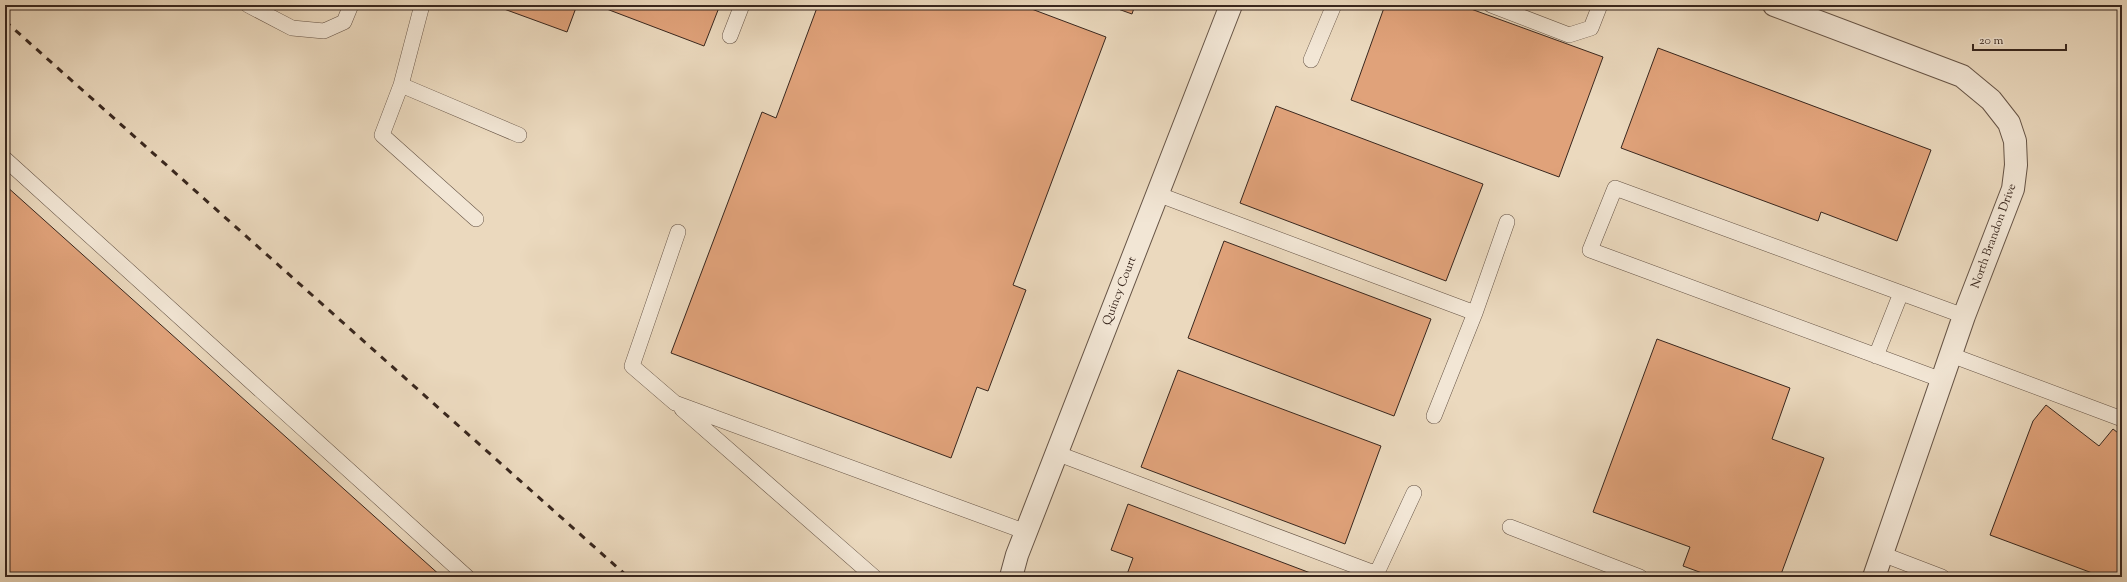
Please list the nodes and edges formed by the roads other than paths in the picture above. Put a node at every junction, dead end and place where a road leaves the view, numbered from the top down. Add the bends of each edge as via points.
1 (248, 5) edge
2 (351, 5) edge
3 (422, 5) edge
4 (742, 5) edge
5 (1231, 5) edge
6 (1334, 5) edge
7 (1491, 5) edge
8 (1600, 5) edge
9 (1774, 5) edge
10 (730, 36) dead end
11 (1311, 60) dead end
12 (401, 85) junction
13 (519, 135) dead end
14 (5, 159) edge
15 (1157, 194) junction
16 (476, 219) dead end
17 (1506, 222) dead end
18 (678, 232) dead end
19 (1901, 293) junction
20 (1475, 313) junction
21 (1964, 316) junction
22 (1951, 355) junction
23 (1876, 356) junction
24 (1942, 380) junction
25 (675, 403) junction
26 (1434, 416) dead end
27 (2122, 418) edge
28 (1056, 453) junction
29 (1414, 493) dead end
30 (1510, 526) dead end
31 (1026, 532) junction
32 (1882, 554) junction
33 (1376, 576) edge
34 (467, 577) edge
35 (874, 577) edge
36 (1011, 577) edge
37 (1640, 577) edge
38 (1874, 577) edge
39 (1942, 577) edge

1 - 2 lane via 292,28 324,31 344,22
3 - 12 lane
4 - 10 lane
5 - 15 street, Quincy Court
6 - 11 lane
7 - 8 lane via 1569,35 1591,28
9 - 21 street, North Brandon Drive via 1962,76 1991,100 2009,123 2015,141 2014,189
12 - 13 lane
12 - 16 lane via 382,135
14 - 34 lane
15 - 20 lane
15 - 28 street, Quincy Court
17 - 20 lane
18 - 25 lane via 632,366
19 - 21 lane
19 - 23 lane
19 - 23 lane via 1615,188 1590,250
20 - 26 lane
21 - 22 street, North Brandon Drive
22 - 24 street, North Brandon Drive
22 - 27 lane
23 - 24 lane
24 - 32 street, North Brandon Drive
25 - 31 lane
25 - 35 lane
28 - 31 street, Quincy Court
28 - 33 lane
29 - 33 lane
30 - 37 lane
31 - 36 street, Quincy Court
32 - 38 street, North Brandon Drive
32 - 39 lane

